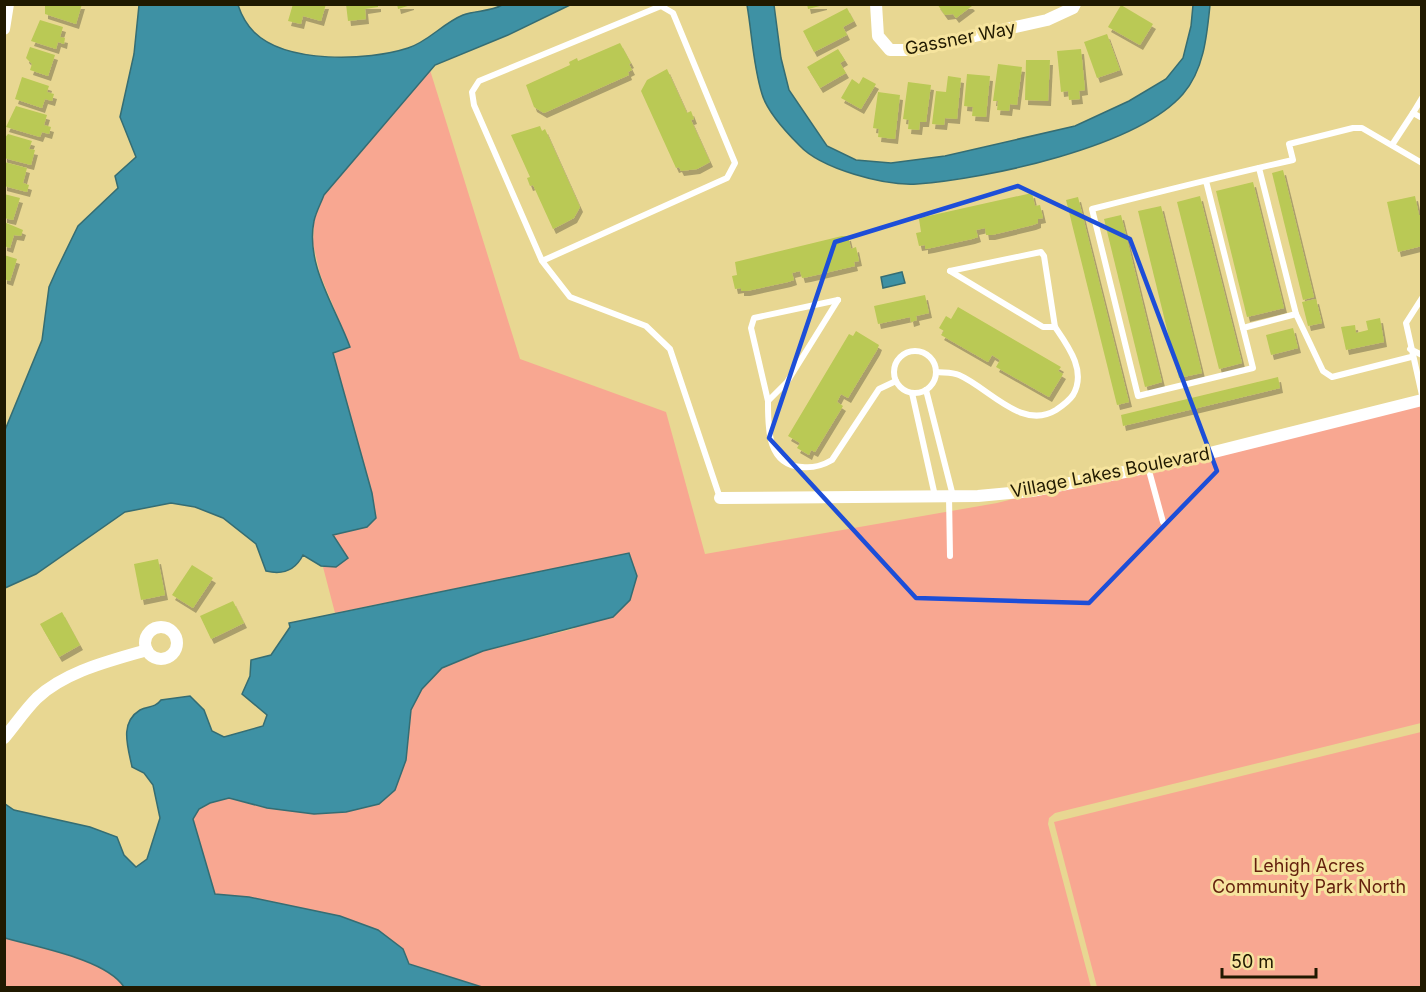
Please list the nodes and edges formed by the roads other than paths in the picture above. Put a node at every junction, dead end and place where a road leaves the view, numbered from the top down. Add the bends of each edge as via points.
1 (8, 4) edge
2 (876, 4) edge
3 (1075, 4) edge
4 (4, 28) edge
5 (1422, 98) edge
6 (1413, 113) junction
7 (1422, 118) edge
8 (1392, 146) junction
9 (1422, 163) edge
10 (1259, 168) junction
11 (1206, 181) junction
12 (542, 261) junction
13 (1422, 298) edge
14 (1296, 314) junction
15 (1055, 327) junction
16 (1243, 328) junction
17 (1411, 353) junction
18 (1422, 355) edge
19 (936, 372) junction
20 (896, 381) junction
21 (926, 390) junction
22 (912, 393) junction
23 (1422, 395) edge
24 (1422, 400) edge
25 (768, 401) junction
26 (1148, 467) junction
27 (935, 496) junction
28 (951, 496) junction
29 (720, 498) joint
30 (1163, 522) dead end
31 (950, 556) dead end
32 (147, 650) dead end
33 (4, 738) edge

1 - 4 street
2 - 3 street, Gassner Way via 878,36 890,50 912,50 1047,20
5 - 6 lane
6 - 7 lane
6 - 8 lane
8 - 9 lane
8 - 10 lane via 1362,128 1353,128 1289,144 1293,160
10 - 11 lane
10 - 14 lane
11 - 16 lane
11 - 16 lane via 1092,209 1138,396 1253,368
12 - 12 lane via 474,105 472,92 479,81 661,6 673,13 735,163 727,178
12 - 29 lane via 570,297 646,326 670,349
13 - 17 lane via 1406,323
14 - 16 lane
14 - 17 lane via 1328,376
15 - 15 lane via 1043,327 950,271 1041,252
15 - 19 lane via 1071,352 1078,381 1065,404 1047,415 1024,415 961,376
17 - 18 lane
17 - 23 lane
19 - 20 lane via 927,355 907,352 894,368
19 - 21 lane
20 - 22 lane
20 - 25 lane via 879,389 832,460 817,467 792,467 778,457 768,430
21 - 22 lane
21 - 28 lane
22 - 27 lane
24 - 26 street, Village Lakes Boulevard
25 - 25 lane via 787,382 838,300 754,318 751,328
26 - 28 street, Village Lakes Boulevard via 1032,490
26 - 30 lane
27 - 28 street, Village Lakes Boulevard
27 - 29 street, Village Lakes Boulevard
28 - 31 lane
32 - 33 street via 92,667 54,685 36,699

